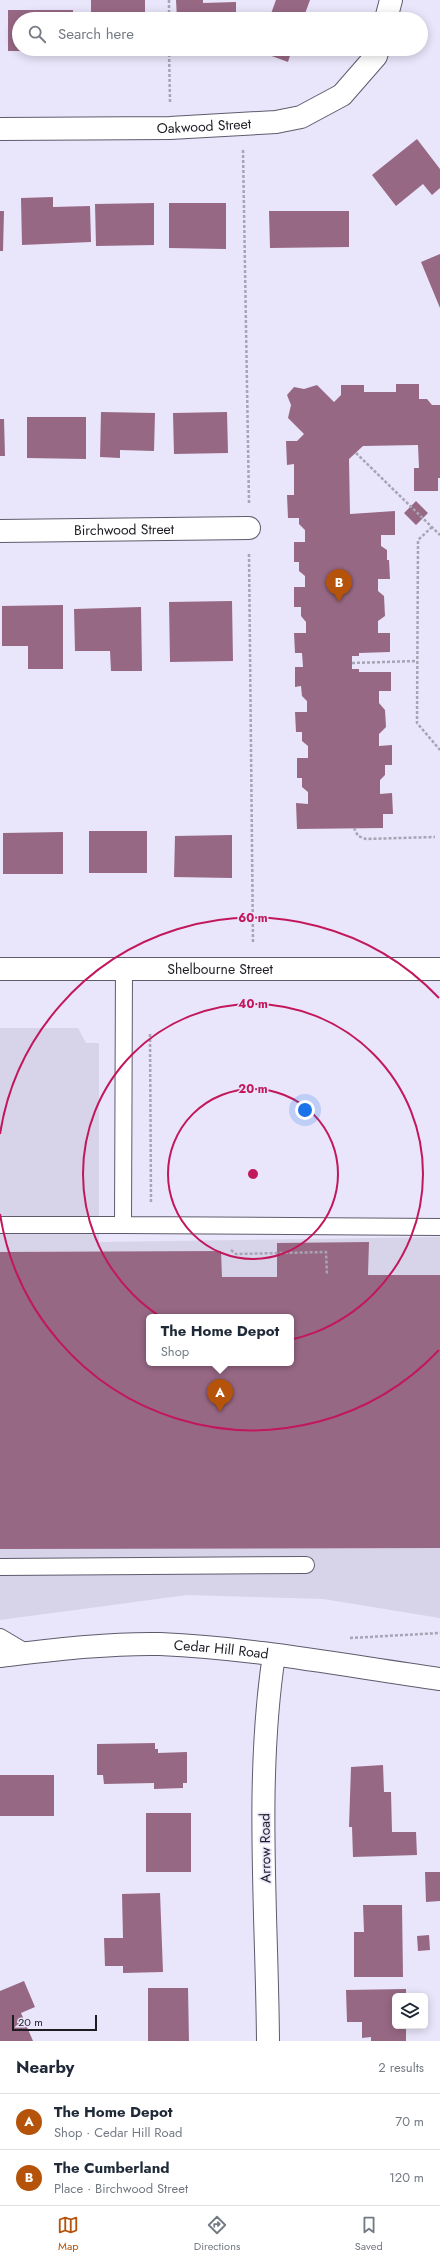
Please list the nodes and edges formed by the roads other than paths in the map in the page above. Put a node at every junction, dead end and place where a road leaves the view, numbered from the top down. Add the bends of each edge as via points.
1 (391, 0) edge
2 (388, 12) edge
3 (376, 56) edge
4 (0, 129) edge
5 (249, 528) dead end
6 (0, 531) edge
7 (124, 968) junction
8 (0, 969) edge
9 (440, 969) edge
10 (0, 1225) edge
11 (123, 1225) junction
12 (440, 1227) edge
13 (306, 1565) dead end
14 (0, 1567) edge
15 (0, 1637) edge
16 (27, 1653) junction
17 (274, 1655) junction
18 (0, 1656) edge
19 (440, 1680) edge
20 (268, 2041) edge

1 - 2 street
3 - 4 street, Oakwood Street via 342,95 301,117 276,122 242,126 170,128
5 - 6 street, Birchwood Street
7 - 8 street, Shelbourne Street
7 - 9 street, Shelbourne Street
7 - 11 lane
10 - 11 lane
11 - 12 lane
13 - 14 lane
15 - 16 lane
16 - 17 street, Cedar Hill Road via 159,1644
16 - 18 street, Cedar Hill Road
17 - 19 street, Cedar Hill Road
17 - 20 street, Arrow Road via 267,1702 265,1817

